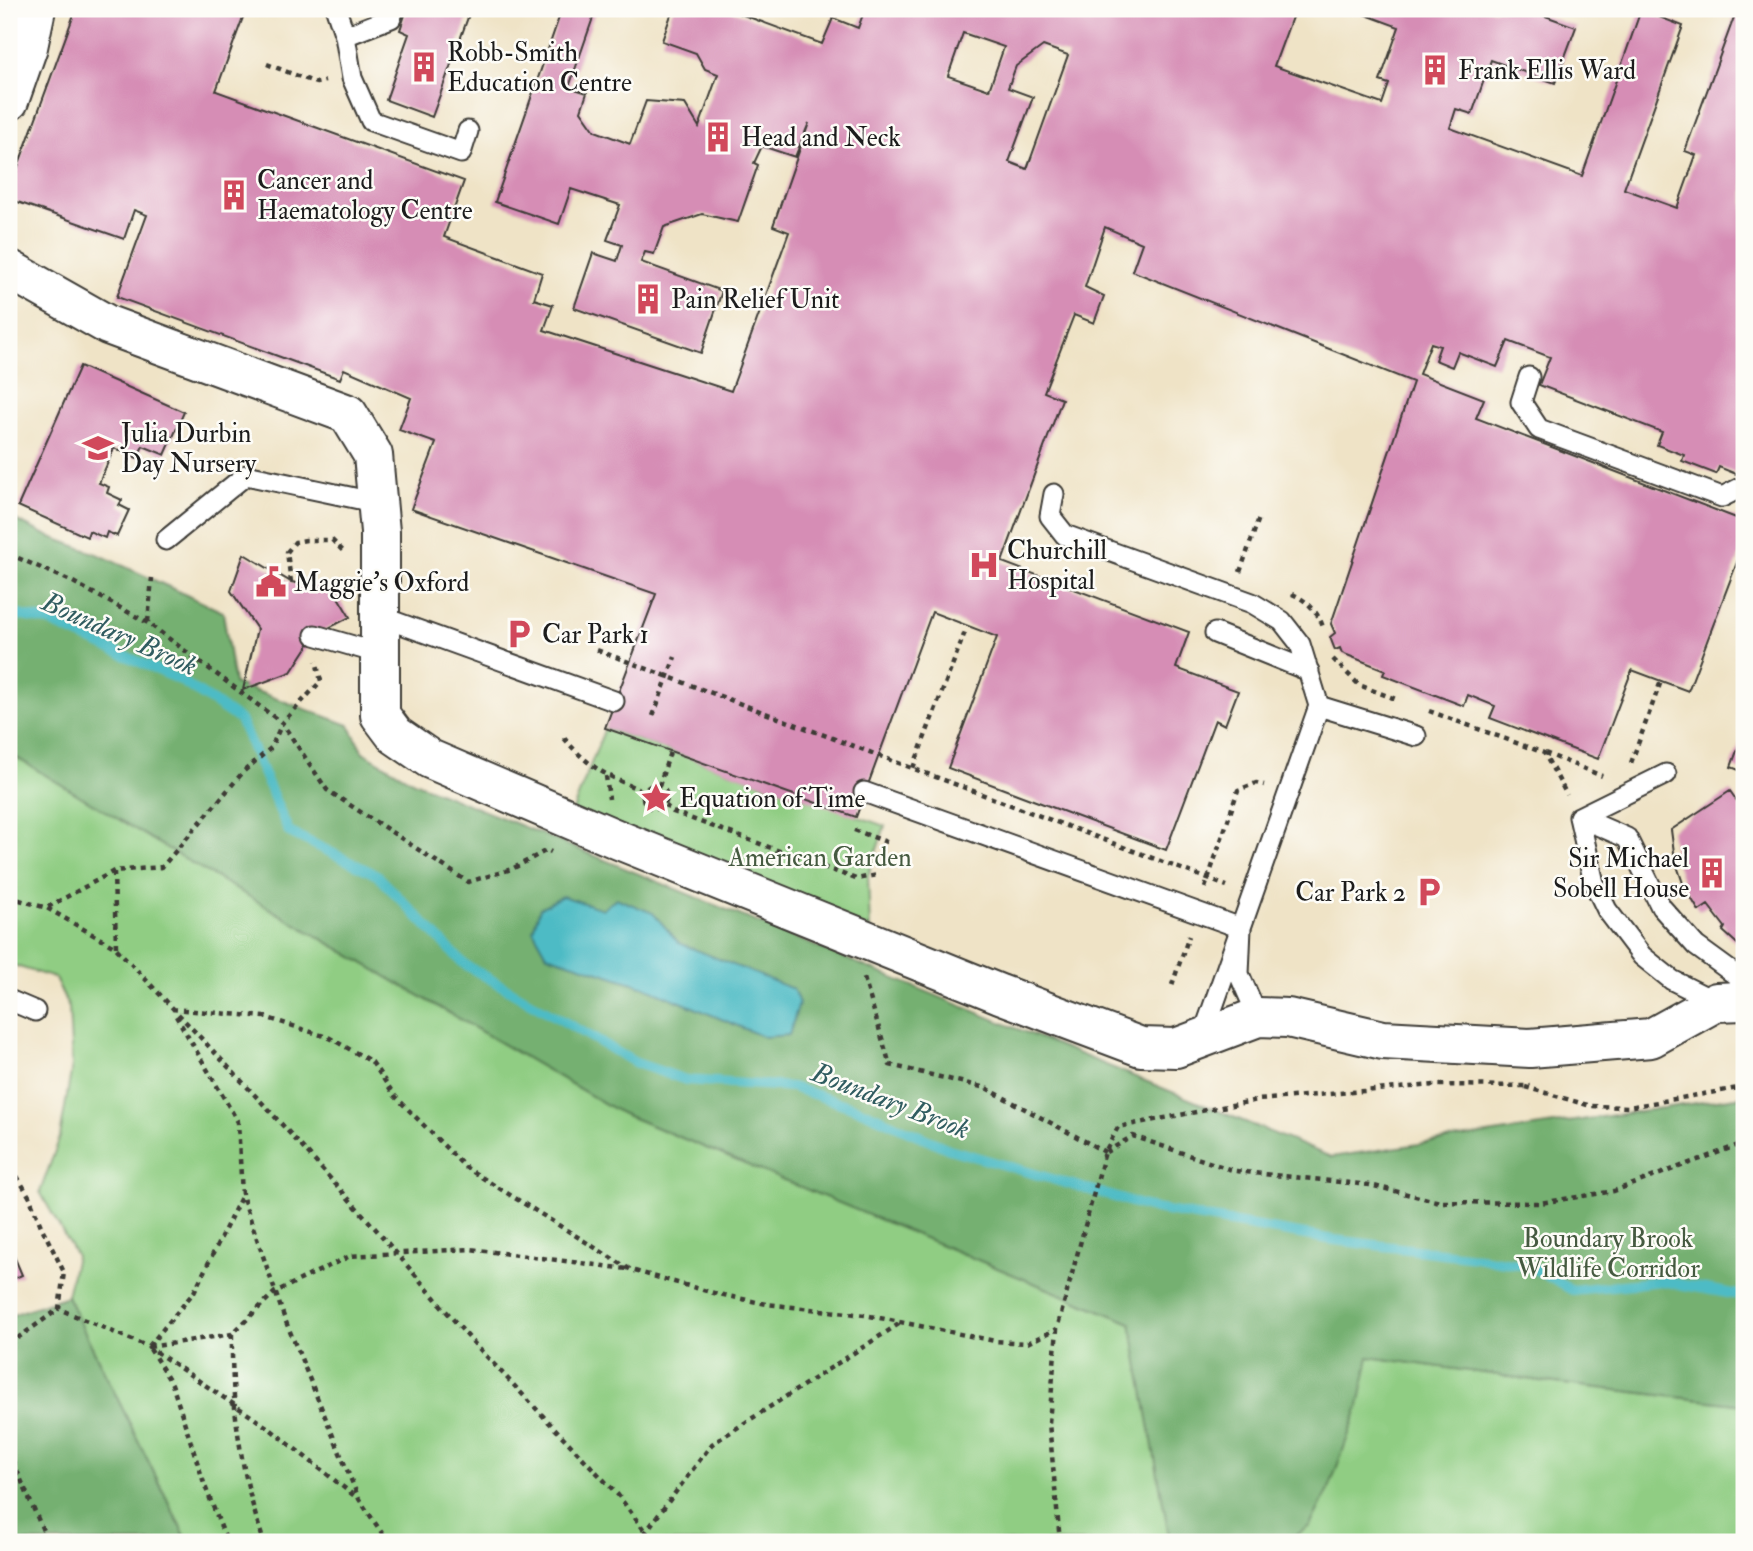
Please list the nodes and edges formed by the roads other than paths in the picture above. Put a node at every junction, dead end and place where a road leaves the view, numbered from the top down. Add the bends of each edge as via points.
1 (36, 9) edge
2 (336, 9) edge
3 (394, 9) edge
4 (345, 36) junction
5 (9, 101) edge
6 (468, 131) dead end
7 (9, 269) edge
8 (1529, 377) dead end
9 (1744, 486) edge
10 (1054, 494) dead end
11 (378, 503) junction
12 (166, 540) dead end
13 (379, 600) junction
14 (1215, 633) dead end
15 (315, 635) dead end
16 (367, 650) junction
17 (1309, 671) junction
18 (614, 701) dead end
19 (1319, 706) junction
20 (1416, 736) dead end
21 (1666, 774) dead end
22 (864, 792) dead end
23 (1579, 817) junction
24 (1241, 928) junction
25 (1735, 994) edge
26 (9, 1000) edge
27 (35, 1011) dead end
28 (1258, 1017) junction
29 (1202, 1039) junction

1 - 5 street
2 - 4 lane
3 - 4 lane via 391,18
4 - 6 lane via 352,78 371,121 461,153
7 - 11 street via 108,324 348,414 373,455
8 - 9 lane via 1521,402 1539,429 1722,497
10 - 17 lane via 1050,516 1065,536 1252,603 1282,621 1300,645
11 - 12 lane via 246,475
11 - 13 street
13 - 16 street
13 - 18 lane
14 - 17 lane
15 - 16 lane
16 - 29 street via 380,715 395,735 430,759 626,844 1141,1047 1176,1048
17 - 19 lane
19 - 20 lane
19 - 24 lane
21 - 23 lane
22 - 24 lane
23 - 25 lane via 1627,838 1661,907
23 - 25 lane via 1594,883 1607,910 1642,956 1672,980
24 - 28 lane via 1239,974
24 - 29 lane
25 - 28 street via 1651,1038 1530,1048 1383,1040 1288,1018
26 - 27 lane
28 - 29 street

